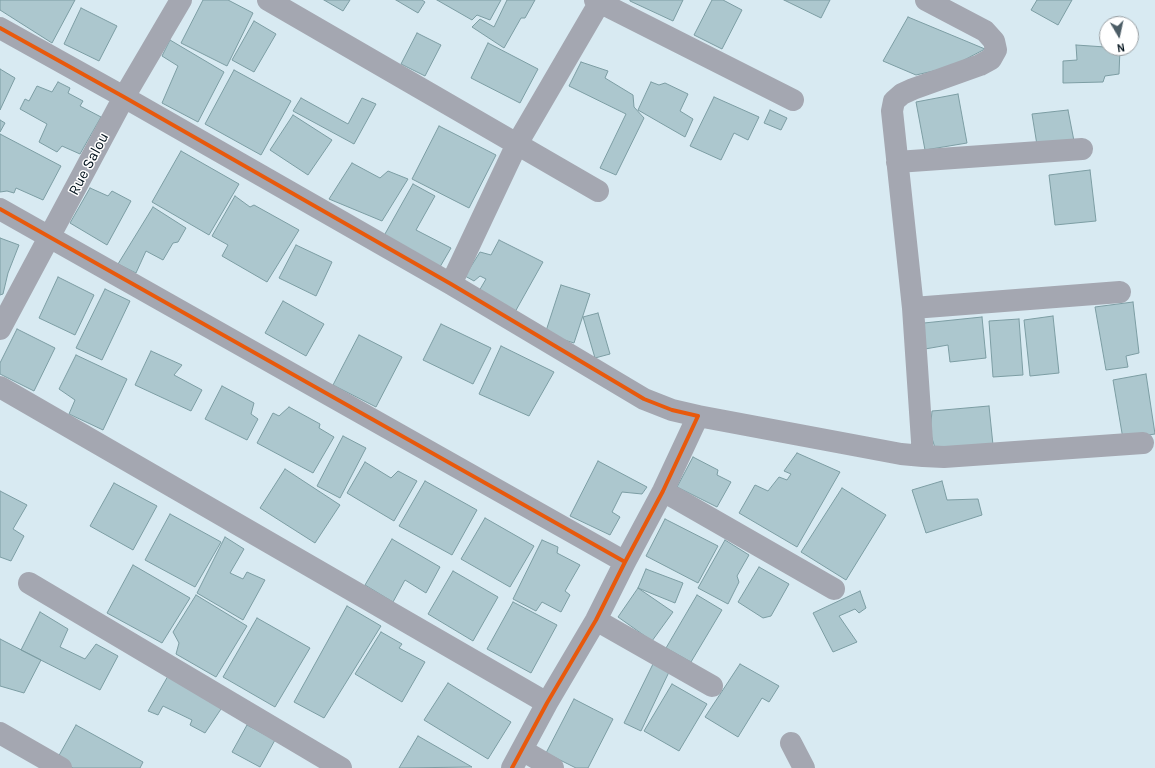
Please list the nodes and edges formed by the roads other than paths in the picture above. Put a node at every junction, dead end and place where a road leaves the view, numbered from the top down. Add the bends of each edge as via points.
1 (181, 0) edge
2 (268, 0) edge
3 (926, 0) edge
4 (599, 1) edge
5 (0, 28) edge
6 (124, 97) junction
7 (793, 100) dead end
8 (517, 144) junction
9 (1082, 149) dead end
10 (897, 162) junction
11 (598, 191) dead end
12 (0, 209) edge
13 (50, 236) junction
14 (451, 284) junction
15 (1120, 292) dead end
16 (913, 308) junction
17 (0, 329) edge
18 (0, 387) edge
19 (698, 416) junction
20 (1143, 443) dead end
21 (923, 456) junction
22 (663, 491) junction
23 (625, 562) junction
24 (29, 583) dead end
25 (834, 588) dead end
26 (596, 620) junction
27 (712, 686) dead end
28 (547, 704) junction
29 (0, 733) edge
30 (791, 743) dead end
31 (517, 759) edge
32 (60, 768) edge
33 (341, 768) edge
34 (553, 768) edge
35 (804, 768) edge

1 - 6 street, Rue Salou
2 - 8 street
3 - 10 street via 985,31 994,41 996,50 991,59 980,65 912,89 894,101 892,111
4 - 7 street
4 - 8 street
5 - 6 street
6 - 13 street, Rue Salou
6 - 14 street
8 - 11 street
8 - 14 street
9 - 10 street
10 - 16 street
12 - 13 street
13 - 17 street, Rue Salou
13 - 23 street
14 - 19 street via 644,399 672,410
15 - 16 street
16 - 21 street
18 - 28 street
19 - 21 street
19 - 22 street
20 - 21 street via 944,457
22 - 23 street
22 - 25 street
23 - 26 street
24 - 33 street
26 - 27 street
26 - 28 street
28 - 31 street
29 - 32 street
30 - 35 street
31 - 34 street

